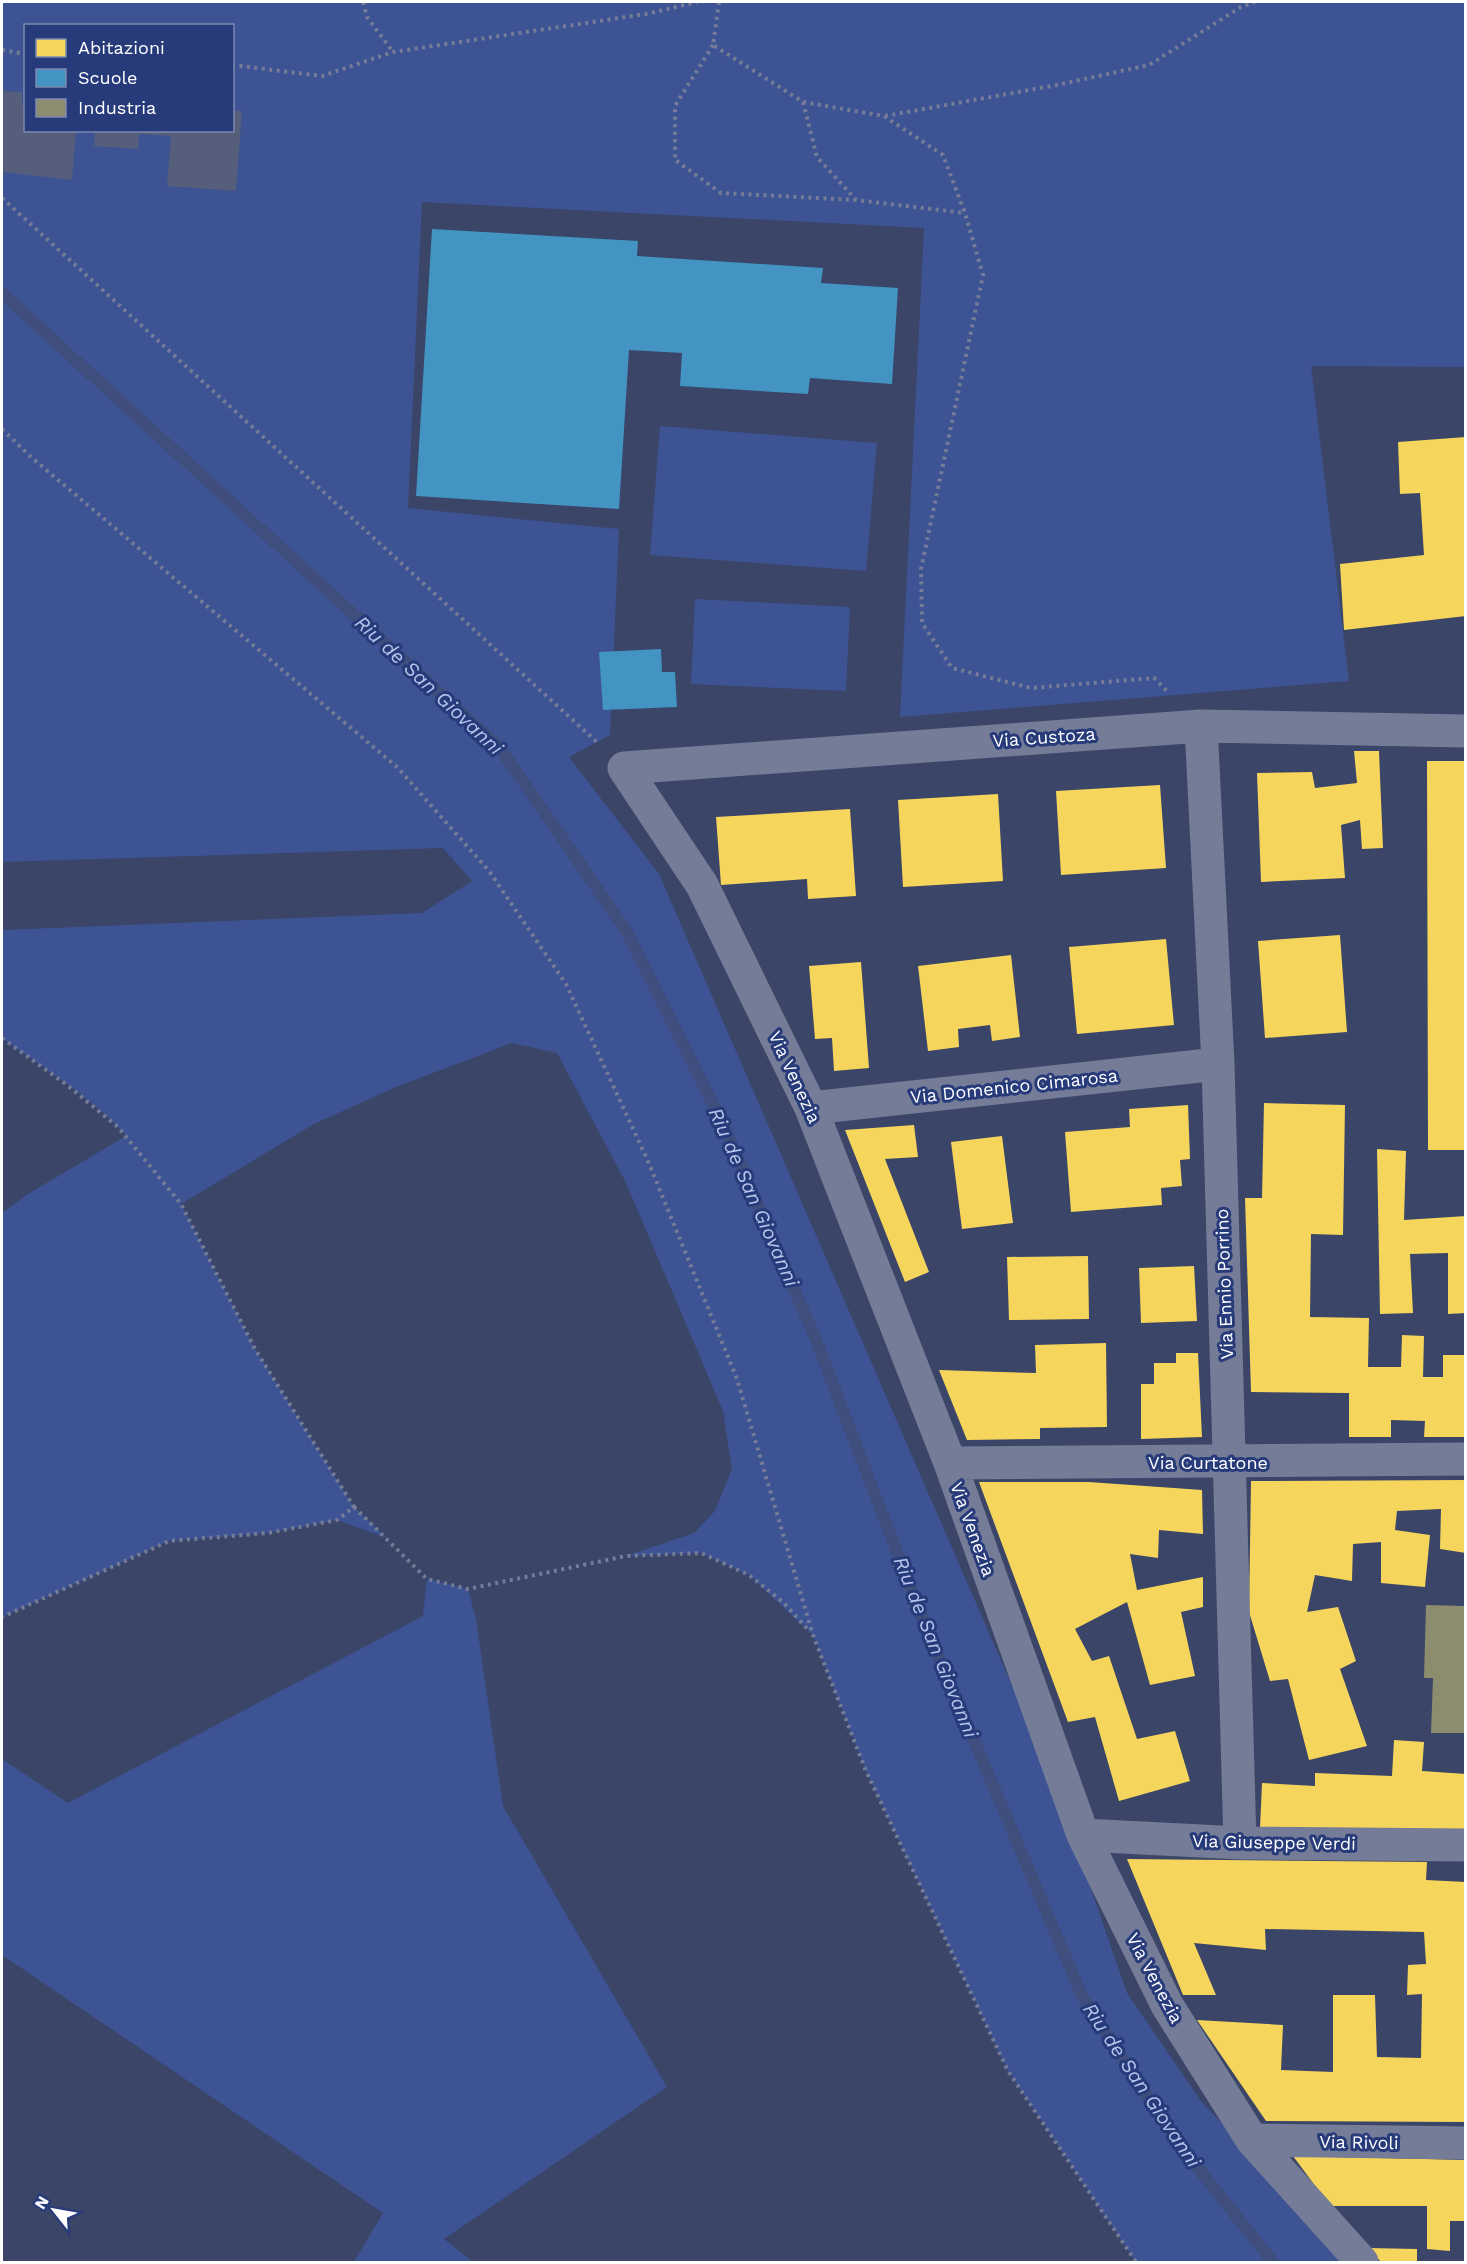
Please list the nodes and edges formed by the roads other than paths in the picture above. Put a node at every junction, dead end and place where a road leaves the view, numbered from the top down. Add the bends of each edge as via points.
1 (1201, 726) junction
2 (1466, 731) edge
3 (624, 768) joint
4 (1218, 1064) junction
5 (811, 1108) junction
6 (1466, 1460) edge
7 (1229, 1462) junction
8 (950, 1463) junction
9 (1083, 1835) junction
10 (1240, 1843) junction
11 (1466, 1845) edge
12 (1252, 2140) junction
13 (1466, 2143) edge
14 (1362, 2262) edge

1 - 2 street, Via Custoza
1 - 3 street, Via Custoza
1 - 4 street, Via Ennio Porrino
3 - 5 street, Via Venezia via 702,885
4 - 5 street, Via Domenico Cimarosa
4 - 7 street, Via Ennio Porrino
5 - 8 street, Via Venezia
6 - 7 street, Via Curtatone
7 - 8 street, Via Curtatone
7 - 10 street, Via Ennio Porrino
8 - 9 street, Via Venezia
9 - 10 street, Via Giuseppe Verdi
9 - 12 street, Via Venezia via 1167,2005
10 - 11 street, Via Giuseppe Verdi
12 - 13 street, Via Rivoli
12 - 14 street, Via Venezia

